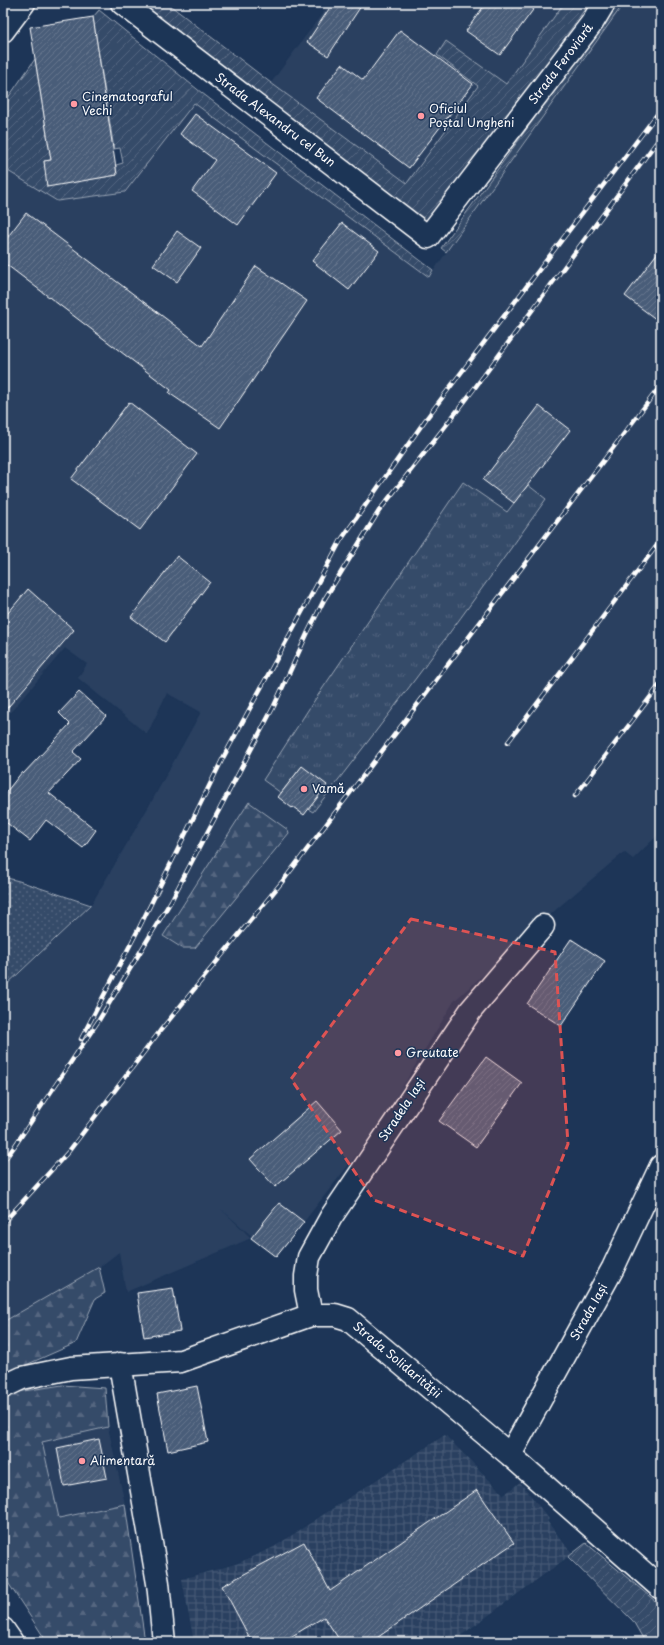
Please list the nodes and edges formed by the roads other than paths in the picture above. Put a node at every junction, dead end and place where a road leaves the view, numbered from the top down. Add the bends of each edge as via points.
1 (24, 3) edge
2 (122, 3) edge
3 (604, 3) edge
4 (3, 31) edge
5 (428, 237) joint
6 (543, 926) dead end
7 (661, 1166) edge
8 (311, 1314) junction
9 (120, 1364) junction
10 (3, 1387) edge
11 (510, 1455) junction
12 (661, 1588) edge
13 (3, 1629) edge
14 (12, 1642) edge
15 (164, 1642) edge

1 - 4 street
2 - 5 street, Strada Alexandru cel Bun
3 - 5 street, Strada Feroviară via 592,23
6 - 8 street, Stradela Iași via 471,1010 331,1217 309,1257 306,1290
7 - 11 street, Strada Iași via 613,1268
8 - 9 street, Strada Solidarității via 182,1361
8 - 11 street, Strada Solidarității via 335,1315 348,1319
9 - 10 street, Strada Solidarității via 22,1378
9 - 15 street via 160,1596
11 - 12 street, Strada Solidarității
13 - 14 street

